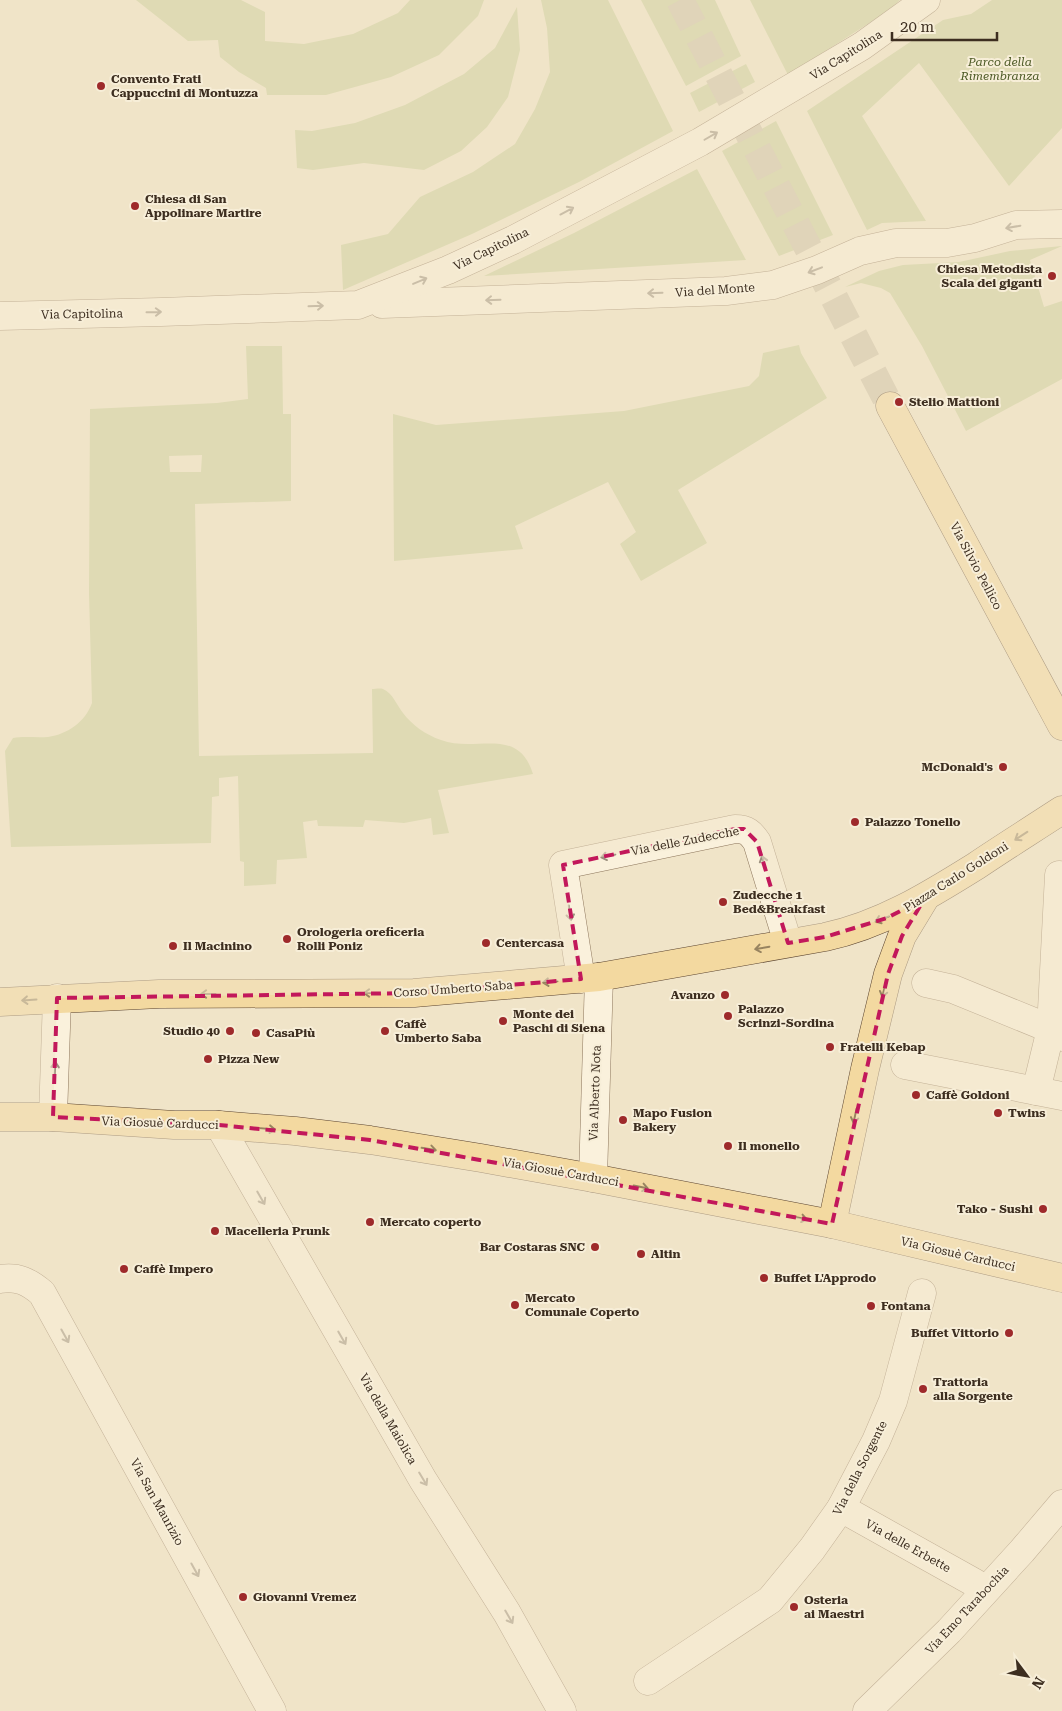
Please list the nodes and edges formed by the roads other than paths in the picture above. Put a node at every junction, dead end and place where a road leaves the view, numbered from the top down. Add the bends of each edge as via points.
1 (927, 0) edge
2 (1062, 224) edge
3 (358, 305) junction
4 (0, 316) edge
5 (890, 406) tunnel mouth
6 (1062, 726) edge
7 (1062, 810) edge
8 (563, 865) joint
9 (1059, 876) dead end
10 (925, 898) junction
11 (844, 933) joint
12 (788, 943) junction
13 (590, 978) junction
14 (926, 983) dead end
15 (57, 998) junction
16 (0, 1002) edge
17 (1056, 1033) edge
18 (905, 1065) dead end
19 (1036, 1091) junction
20 (1062, 1096) edge
21 (0, 1117) edge
22 (53, 1117) junction
23 (219, 1125) junction
24 (593, 1178) junction
25 (832, 1224) junction
26 (1062, 1278) edge
27 (0, 1279) edge
28 (922, 1293) dead end
29 (1062, 1504) edge
30 (841, 1508) junction
31 (975, 1583) dead end
32 (648, 1682) dead end
33 (870, 1709) edge
34 (272, 1711) edge
35 (562, 1711) edge

3 -> 1 street, Via Capitolina via 513,240 700,142 862,46
2 -> 3 street, Via del Monte via 1016,225 946,244 896,243 860,251 773,285 726,290
4 -> 3 street, Via Capitolina
5 - 6 main road, Via Silvio Pellico
7 -> 10 main road, Piazza Carlo Goldoni
12 -> 8 street, Via delle Zudecche via 757,842 744,829
8 -> 13 street, Via Alberto Nota
9 - 17 street
10 -> 11 main road, Piazza Carlo Goldoni via 887,918
10 -> 25 main road via 902,936 888,974
11 - 12 main road, Corso Umberto Saba
12 -> 13 main road, Corso Umberto Saba
13 -> 15 main road, Corso Umberto Saba via 414,993 159,994
13 - 24 street, Via Alberto Nota
14 - 17 street via 953,989
15 -> 16 main road, Corso Umberto Saba
22 -> 15 street
17 - 19 street
18 - 19 street
19 - 20 street
21 - 22 main road, Via Giosuè Carducci
22 - 23 main road, Via Giosuè Carducci
23 -> 24 main road, Via Giosuè Carducci via 370,1140
23 -> 35 street, Via della Maiolica via 418,1471 507,1613
24 -> 25 main road, Via Giosuè Carducci
25 - 26 main road, Via Giosuè Carducci
27 -> 34 street, Via San Maurizio via 20,1278 42,1293
28 - 30 street, Via della Sorgente via 893,1401
29 - 33 street, Via Emo Tarabochia via 949,1631
30 - 31 street, Via delle Erbette
30 - 32 street, Via della Sorgente via 770,1600

